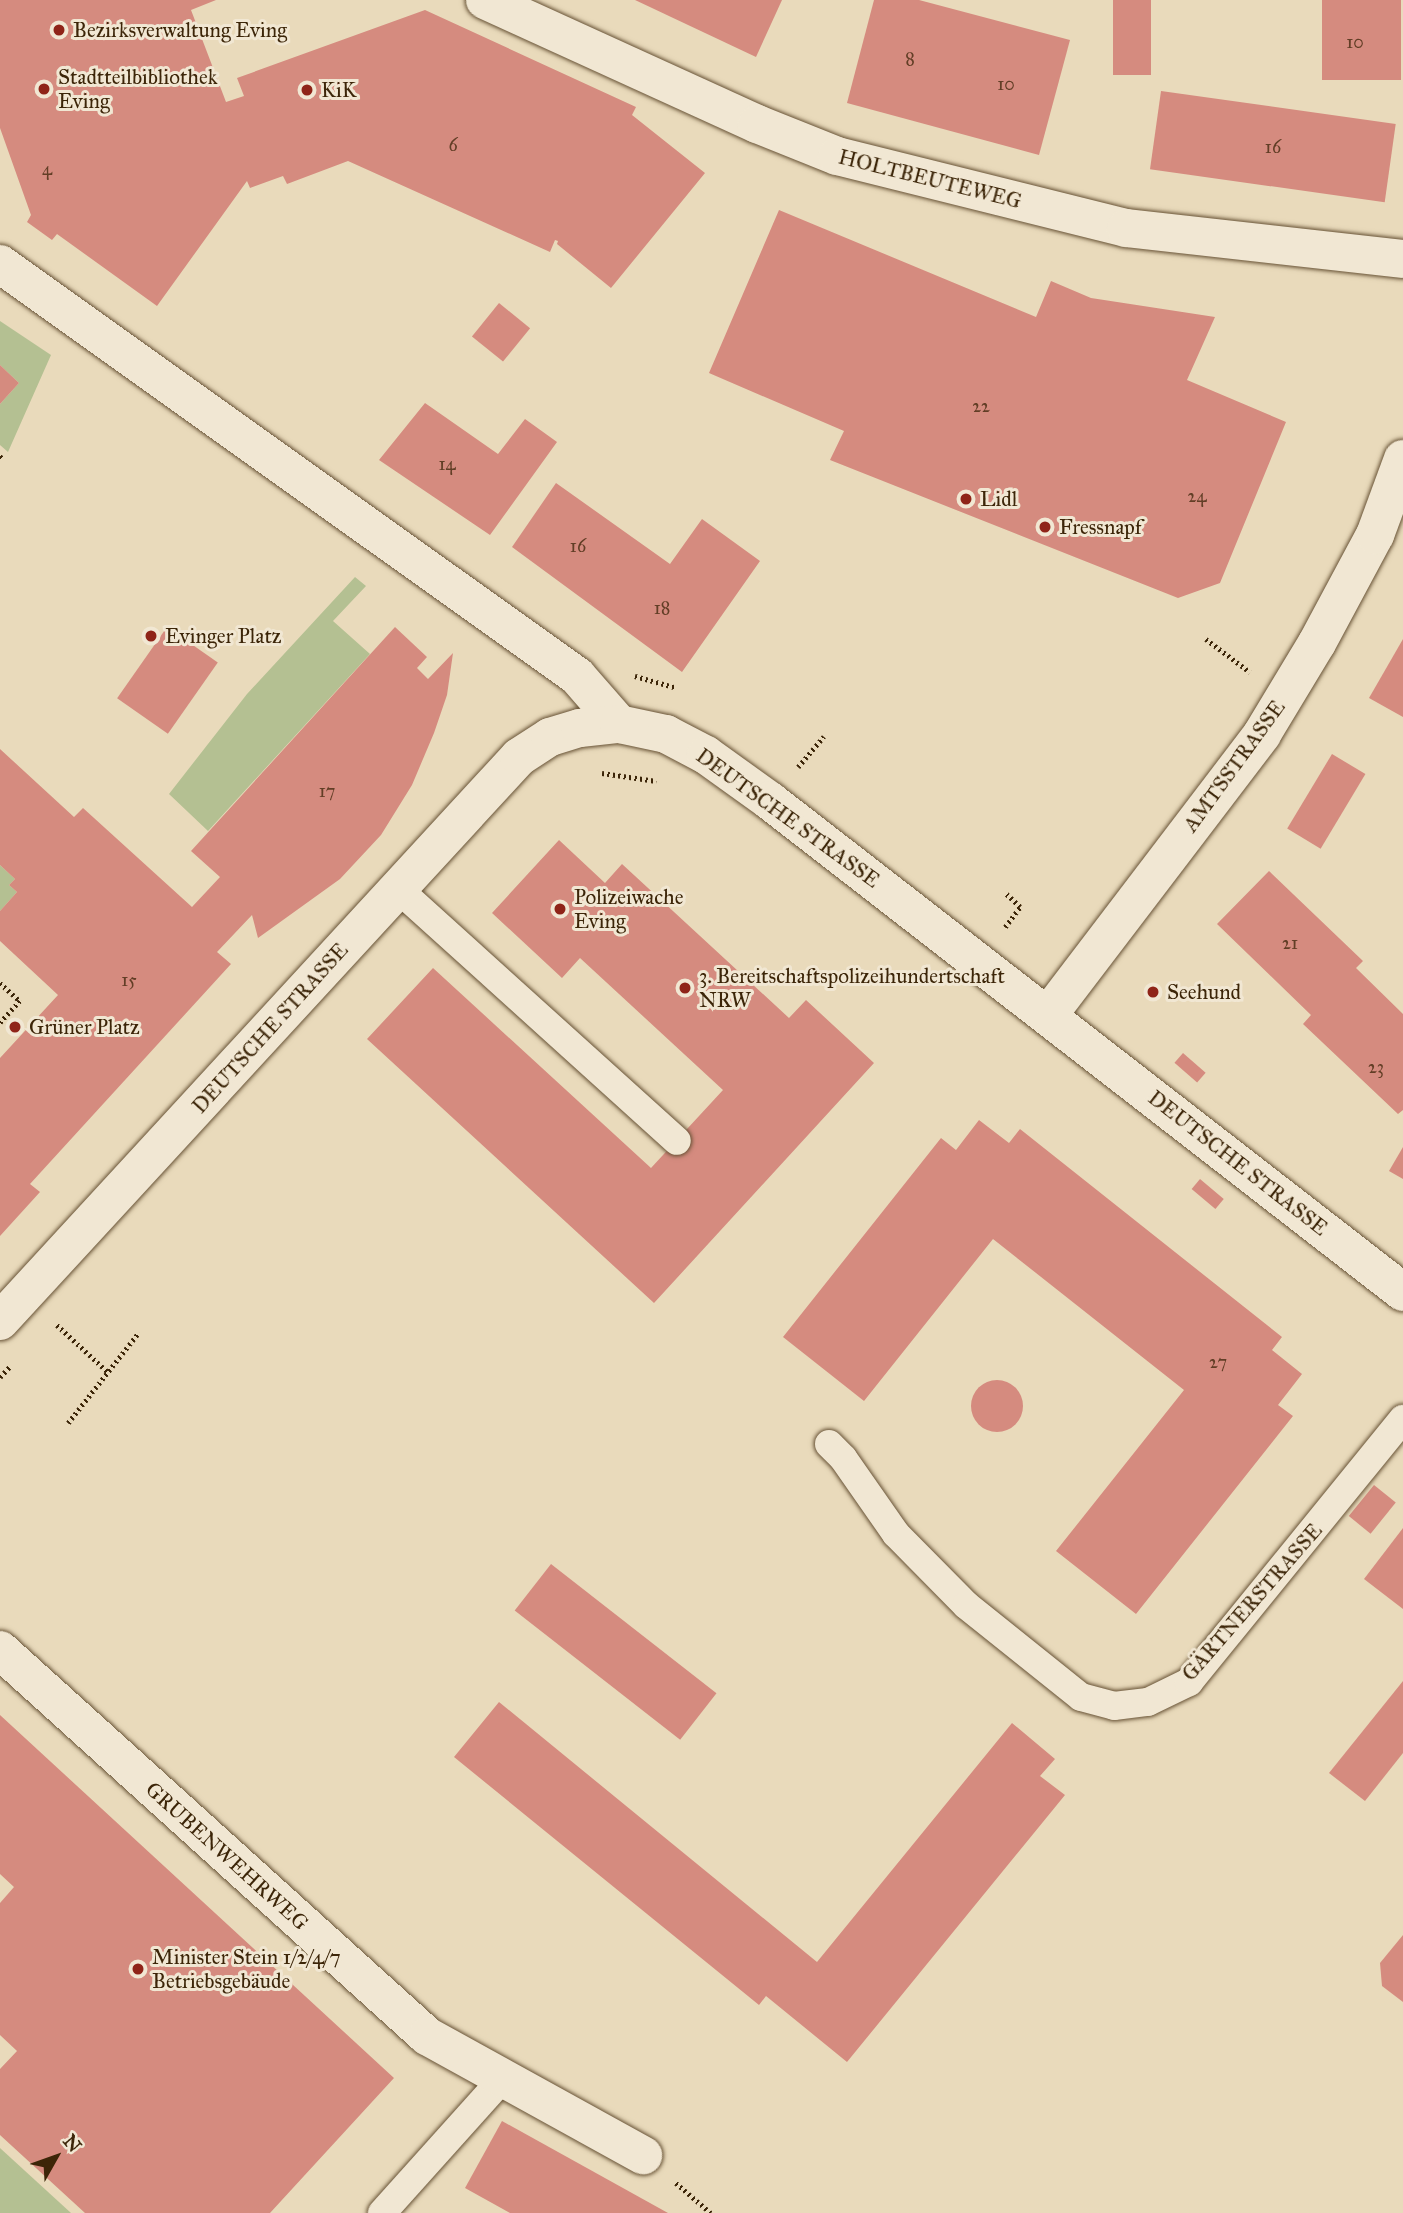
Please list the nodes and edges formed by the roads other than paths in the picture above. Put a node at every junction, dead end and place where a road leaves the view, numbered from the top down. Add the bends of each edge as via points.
1 (485, 0) edge
2 (1403, 259) edge
3 (0, 264) edge
4 (1403, 459) edge
5 (619, 724) junction
6 (397, 888) junction
7 (1049, 1014) junction
8 (677, 1141) dead end
9 (1403, 1292) edge
10 (0, 1321) edge
11 (1403, 1419) edge
12 (829, 1444) dead end
13 (0, 1650) edge
14 (503, 2078) junction
15 (643, 2155) dead end
16 (382, 2213) edge

1 - 2 street, HOLTBEUTEWEG via 837,156 1126,228
3 - 5 street via 577,676
4 - 7 street, AMTSSTRASSE via 1375,535 1262,734
5 - 6 street, DEUTSCHE STRASSE via 550,737 519,757
5 - 7 street, DEUTSCHE STRASSE via 659,731 706,755
6 - 8 lane
6 - 10 street, DEUTSCHE STRASSE
7 - 9 street, DEUTSCHE STRASSE
11 - 12 lane, GÄRTNERSTRASSE via 1189,1682 1148,1702 1114,1706 1081,1698 966,1605 896,1534
13 - 14 street, GRUBENWEHRWEG via 427,2036
14 - 15 street, GRUBENWEHRWEG
14 - 16 lane

